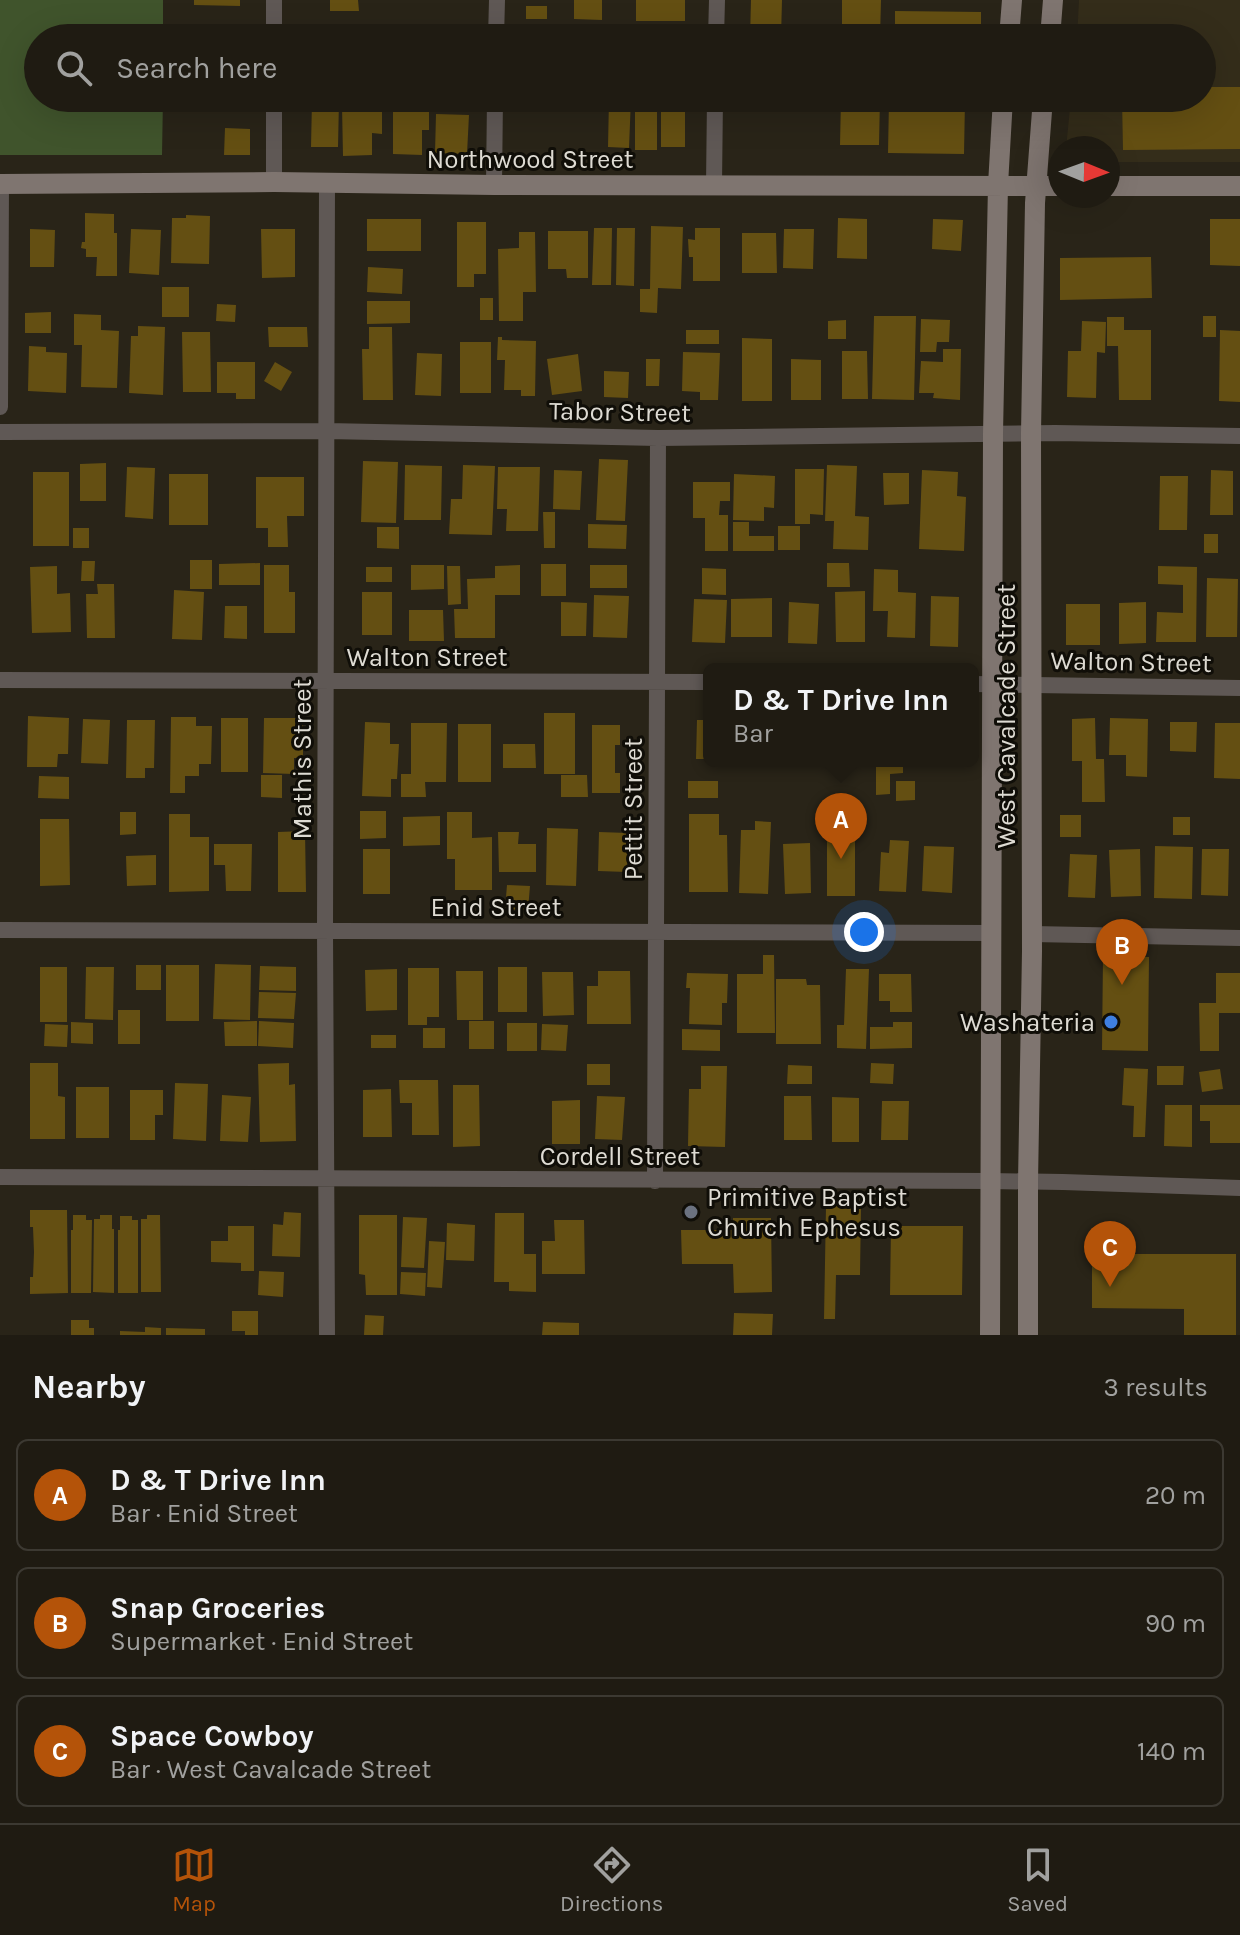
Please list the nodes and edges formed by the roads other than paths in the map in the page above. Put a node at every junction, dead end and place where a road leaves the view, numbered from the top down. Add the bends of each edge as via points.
1 (274, 0) edge
2 (497, 0) edge
3 (717, 0) edge
4 (1012, 0) edge
5 (1053, 0) edge
6 (274, 24) edge
7 (496, 24) edge
8 (716, 24) edge
9 (1010, 24) edge
10 (1051, 24) edge
11 (274, 112) edge
12 (495, 112) edge
13 (715, 112) edge
14 (1002, 112) edge
15 (1042, 112) edge
16 (274, 182) junction
17 (327, 183) junction
18 (0, 184) edge
19 (494, 185) junction
20 (714, 185) junction
21 (998, 185) junction
22 (1035, 185) junction
23 (1048, 186) edge
24 (1120, 186) edge
25 (1240, 186) edge
26 (0, 407) edge
27 (327, 431) junction
28 (0, 432) edge
29 (1031, 433) junction
30 (993, 434) junction
31 (1240, 436) edge
32 (658, 438) junction
33 (0, 680) edge
34 (326, 681) junction
35 (657, 682) junction
36 (703, 682) edge
37 (983, 684) edge
38 (1031, 684) junction
39 (1240, 688) edge
40 (0, 930) edge
41 (325, 930) junction
42 (656, 931) junction
43 (992, 933) junction
44 (1032, 934) junction
45 (1240, 938) edge
46 (0, 1177) edge
47 (327, 1179) junction
48 (655, 1181) junction
49 (989, 1181) junction
50 (1028, 1182) junction
51 (1240, 1188) edge
52 (327, 1335) edge
53 (990, 1335) edge
54 (1028, 1335) edge

1 - 6 street
2 - 7 street
3 - 8 street
4 - 9 main road
5 - 10 main road
11 - 16 street
12 - 19 street
13 - 20 street
14 - 21 main road, West Cavalcade Street
15 - 22 main road, West Cavalcade Street
16 - 17 main road, Northwood Street
16 - 18 main road, Northwood Street
17 - 19 main road, Northwood Street
17 - 27 street, Mathis Street
18 - 26 street
19 - 20 main road, Northwood Street
20 - 21 main road, Northwood Street
21 - 22 main road, Northwood Street
21 - 30 main road, West Cavalcade Street
22 - 23 main road, Northwood Street
22 - 29 main road, West Cavalcade Street
24 - 25 main road
27 - 28 street, Tabor Street
27 - 32 street, Tabor Street
27 - 34 street, Mathis Street
29 - 30 street, Tabor Street
29 - 31 street, Tabor Street
29 - 38 main road, West Cavalcade Street
30 - 32 street, Tabor Street
30 - 37 main road, West Cavalcade Street
32 - 35 street, Pettit Street
33 - 34 street, Walton Street
34 - 35 street, Walton Street
34 - 41 street, Mathis Street
35 - 36 street, Walton Street
35 - 42 street, Pettit Street
37 - 38 street, Walton Street
37 - 43 main road, West Cavalcade Street
38 - 39 street, Walton Street
38 - 44 main road, West Cavalcade Street
40 - 41 street, Enid Street
41 - 42 street, Enid Street
41 - 47 street, Mathis Street
42 - 43 street, Enid Street
42 - 48 street, Pettit Street
43 - 49 main road, West Cavalcade Street
44 - 45 street
44 - 50 main road, West Cavalcade Street
46 - 47 street, Cordell Street
47 - 48 street, Cordell Street
47 - 52 street, Mathis Street
48 - 49 street, Cordell Street
49 - 50 street, Cordell Street
49 - 53 main road, West Cavalcade Street
50 - 51 street, Cordell Street
50 - 54 main road, West Cavalcade Street

